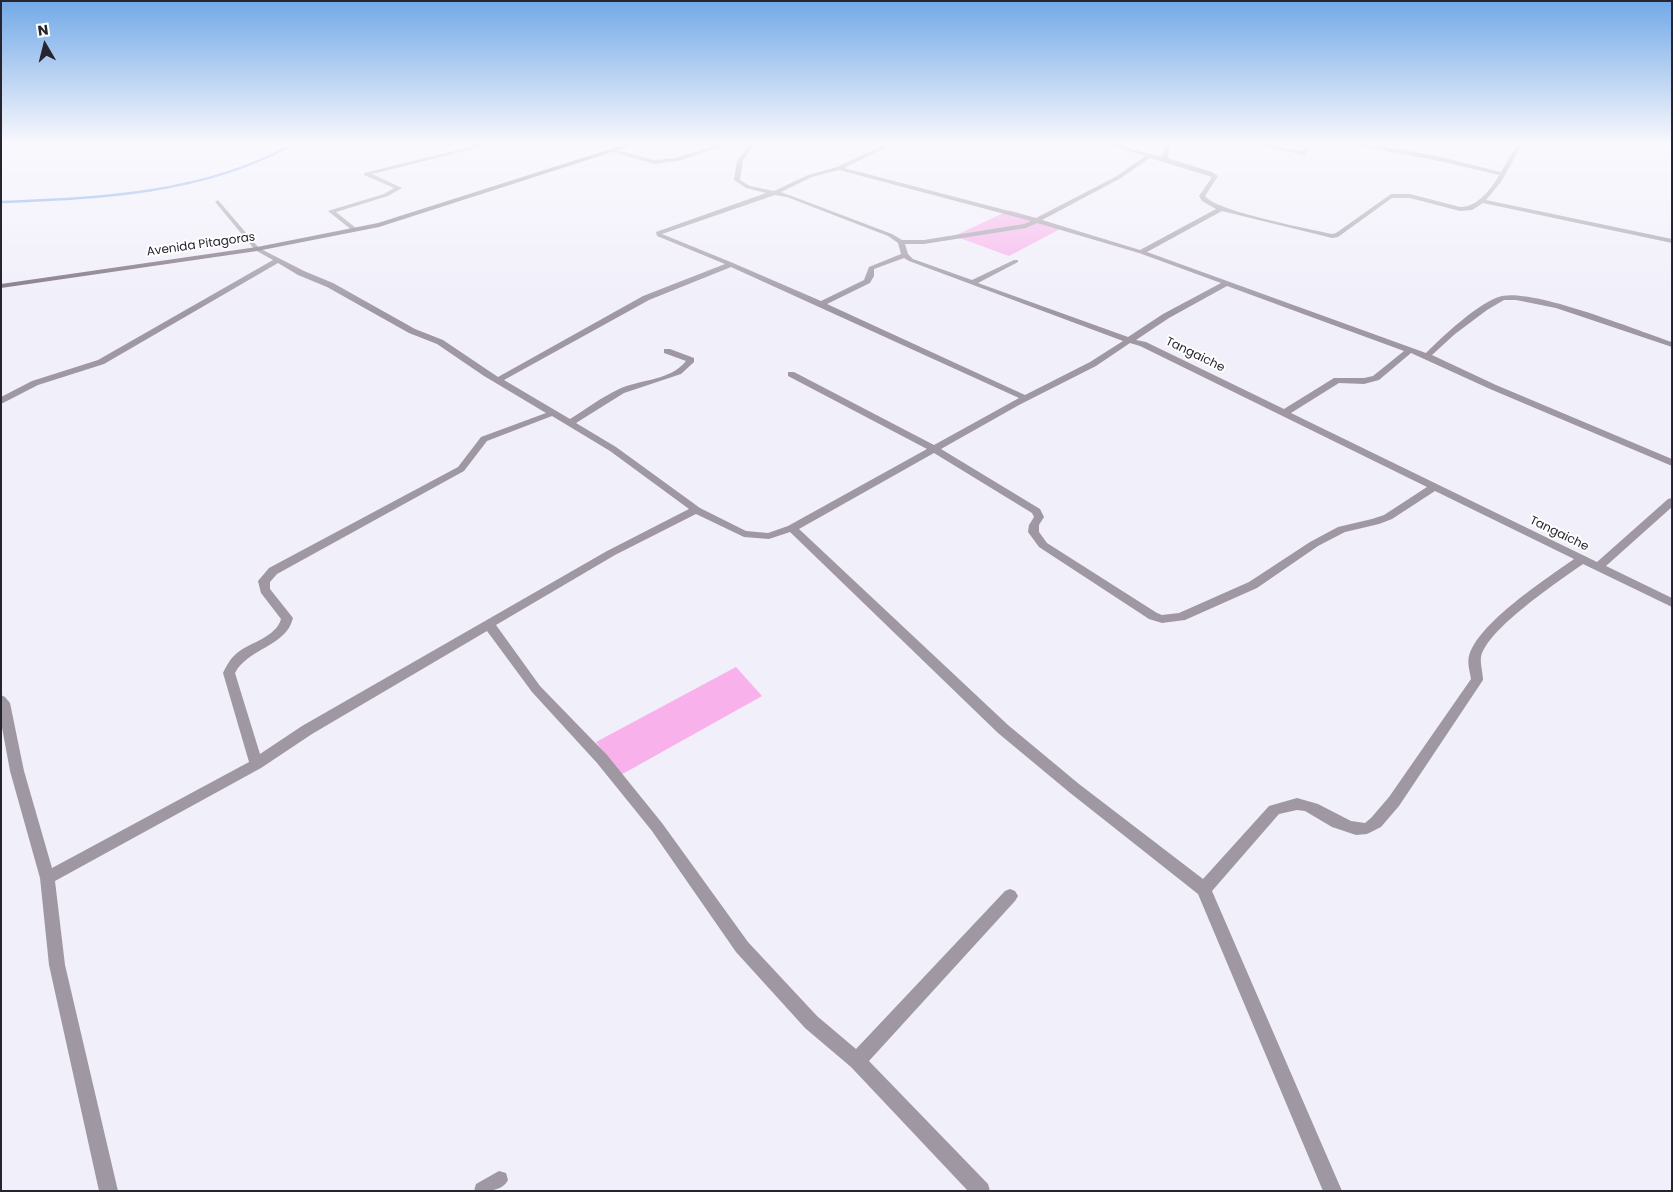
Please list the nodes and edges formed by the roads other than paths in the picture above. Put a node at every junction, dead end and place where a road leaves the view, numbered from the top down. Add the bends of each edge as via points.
1 (367, 201) edge
2 (456, 201) edge
3 (751, 201) edge
4 (799, 201) edge
5 (962, 201) edge
6 (1076, 201) edge
7 (1207, 201) edge
8 (1385, 201) edge
9 (1428, 201) edge
10 (218, 202) dead end
11 (1482, 202) joint
12 (1221, 209) junction
13 (1038, 221) junction
14 (355, 230) junction
15 (1672, 241) edge
16 (901, 242) junction
17 (256, 249) junction
18 (1141, 252) junction
19 (905, 255) junction
20 (277, 261) junction
21 (1016, 261) dead end
22 (731, 264) junction
23 (972, 283) junction
24 (1227, 283) junction
25 (1, 286) edge
26 (822, 304) junction
27 (1128, 340) junction
28 (1672, 344) edge
29 (1410, 350) junction
30 (667, 351) dead end
31 (1426, 356) junction
32 (792, 374) dead end
33 (498, 380) junction
34 (1025, 398) junction
35 (1, 401) edge
36 (553, 413) junction
37 (1284, 413) junction
38 (570, 423) junction
39 (935, 448) junction
40 (1672, 463) edge
41 (1434, 487) junction
42 (1672, 501) edge
43 (696, 510) junction
44 (792, 528) junction
45 (1582, 558) junction
46 (1598, 567) junction
47 (1672, 603) edge
48 (489, 625) junction
49 (1, 700) edge
50 (256, 764) junction
51 (47, 878) junction
52 (1204, 889) junction
53 (1010, 896) dead end
54 (857, 1061) junction
55 (109, 1191) edge
56 (981, 1191) edge
57 (1333, 1191) edge

1 - 14 street via 331,211
2 - 14 main road, Avenida Pitagoras
3 - 22 street via 658,235
4 - 16 street
5 - 13 street
6 - 13 street
7 - 12 street
8 - 12 street via 1338,235 1332,236
9 - 11 street via 1463,210 1470,210
10 - 17 street
11 - 15 street
12 - 18 street
13 - 16 street via 999,232
13 - 18 street
14 - 17 main road, Avenida Pitagoras
16 - 19 street
17 - 20 street
17 - 25 main road, Avenida Pitagoras
18 - 24 street
19 - 23 street, Tangaiche
19 - 26 street via 872,268 867,280
20 - 33 street via 330,285 412,331 440,342
20 - 35 street via 101,362 35,383
21 - 23 street
22 - 26 street
22 - 33 street via 646,298
23 - 27 street, Tangaiche
24 - 27 street
24 - 29 street
26 - 34 street
27 - 34 street via 1092,364
27 - 37 street, Tangaiche via 1143,344
28 - 31 street via 1544,302 1513,296 1491,304
29 - 31 street
29 - 37 street via 1376,378 1337,380
30 - 38 street via 691,360 674,374 627,389
31 - 40 street
32 - 39 street
33 - 36 street
34 - 39 street
36 - 38 street
36 - 50 street via 484,439 461,469 273,571 264,582 265,590 287,618 287,623 282,630 241,655 231,664 229,673
37 - 41 street, Tangaiche
38 - 43 street via 652,476
39 - 41 street via 1036,511 1039,517 1032,531 1043,545 1162,619 1181,617 1253,585 1314,544 1342,529 1388,517
39 - 44 street
41 - 45 street, Tangaiche
42 - 46 street
43 - 44 street via 744,534 769,536
43 - 48 street via 611,553
44 - 52 street via 1003,729
45 - 46 street, Tangaiche
45 - 52 street via 1529,598 1479,645 1475,656 1478,680 1396,799 1369,828 1346,827 1315,809 1301,804 1287,805 1274,810
46 - 47 street, Tangaiche
48 - 50 street via 307,730
48 - 54 street via 536,688 602,758 657,827 742,947 811,1022
49 - 51 street
50 - 51 street
51 - 55 street via 57,964
52 - 57 street
53 - 54 street
54 - 56 street

